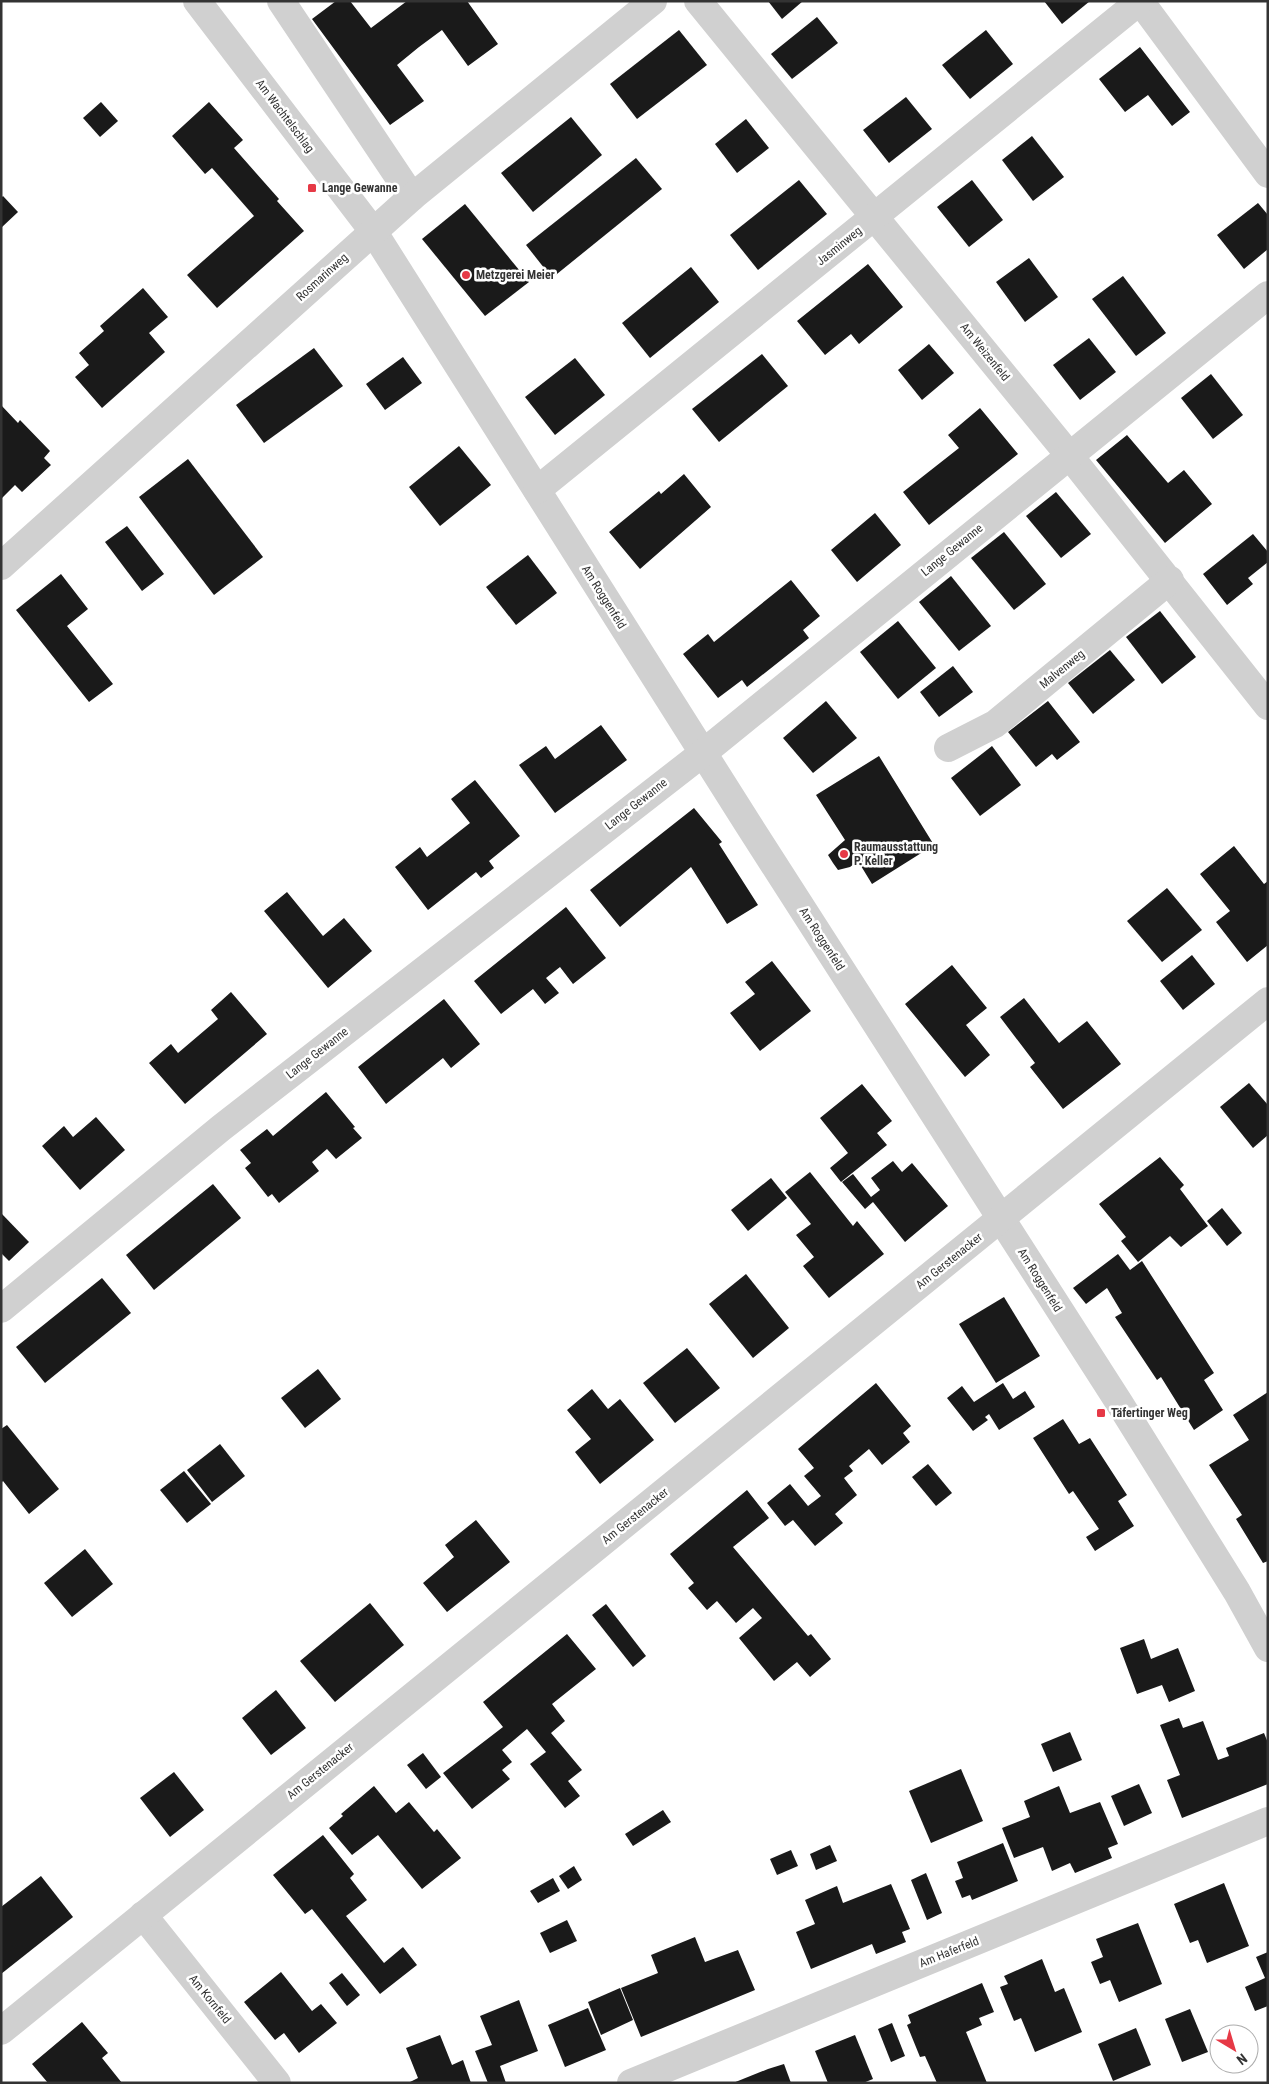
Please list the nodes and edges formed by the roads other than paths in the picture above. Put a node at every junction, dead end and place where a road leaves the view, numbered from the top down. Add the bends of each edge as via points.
1 (197, 1) edge
2 (281, 1) edge
3 (653, 1) edge
4 (698, 1) edge
5 (1140, 1) edge
6 (1268, 174) edge
7 (412, 197) junction
8 (875, 216) junction
9 (373, 231) junction
10 (1268, 295) edge
11 (1070, 454) junction
12 (537, 490) junction
13 (1, 566) edge
14 (1170, 580) junction
15 (1268, 706) edge
16 (948, 748) dead end
17 (703, 752) junction
18 (1268, 1001) edge
19 (1001, 1220) junction
20 (1, 1309) edge
21 (1268, 1648) edge
22 (1268, 1821) edge
23 (143, 1916) junction
24 (1, 2031) edge
25 (276, 2083) edge
26 (631, 2083) edge

1 - 9 street, Am Wachtelschlag
2 - 7 street
3 - 7 street, Rosmarinweg
4 - 8 street, Am Weizenfeld
5 - 6 street
5 - 8 street, Jasminweg
7 - 9 street, Rosmarinweg
8 - 11 street, Am Weizenfeld
8 - 12 street, Jasminweg
9 - 12 street, Am Roggenfeld
9 - 13 street, Rosmarinweg
10 - 11 street, Lange Gewanne
11 - 14 street, Am Weizenfeld
11 - 17 street, Lange Gewanne
12 - 17 street, Am Roggenfeld
14 - 15 street, Am Weizenfeld
14 - 16 street, Malvenweg via 995,724
17 - 19 street, Am Roggenfeld
17 - 20 street, Lange Gewanne via 221,1128
18 - 19 street, Am Gerstenacker
19 - 21 street, Am Roggenfeld via 1232,1584
19 - 23 street, Am Gerstenacker
22 - 26 street, Am Haferfeld
23 - 24 street, Am Gerstenacker
23 - 25 street, Am Kornfeld

